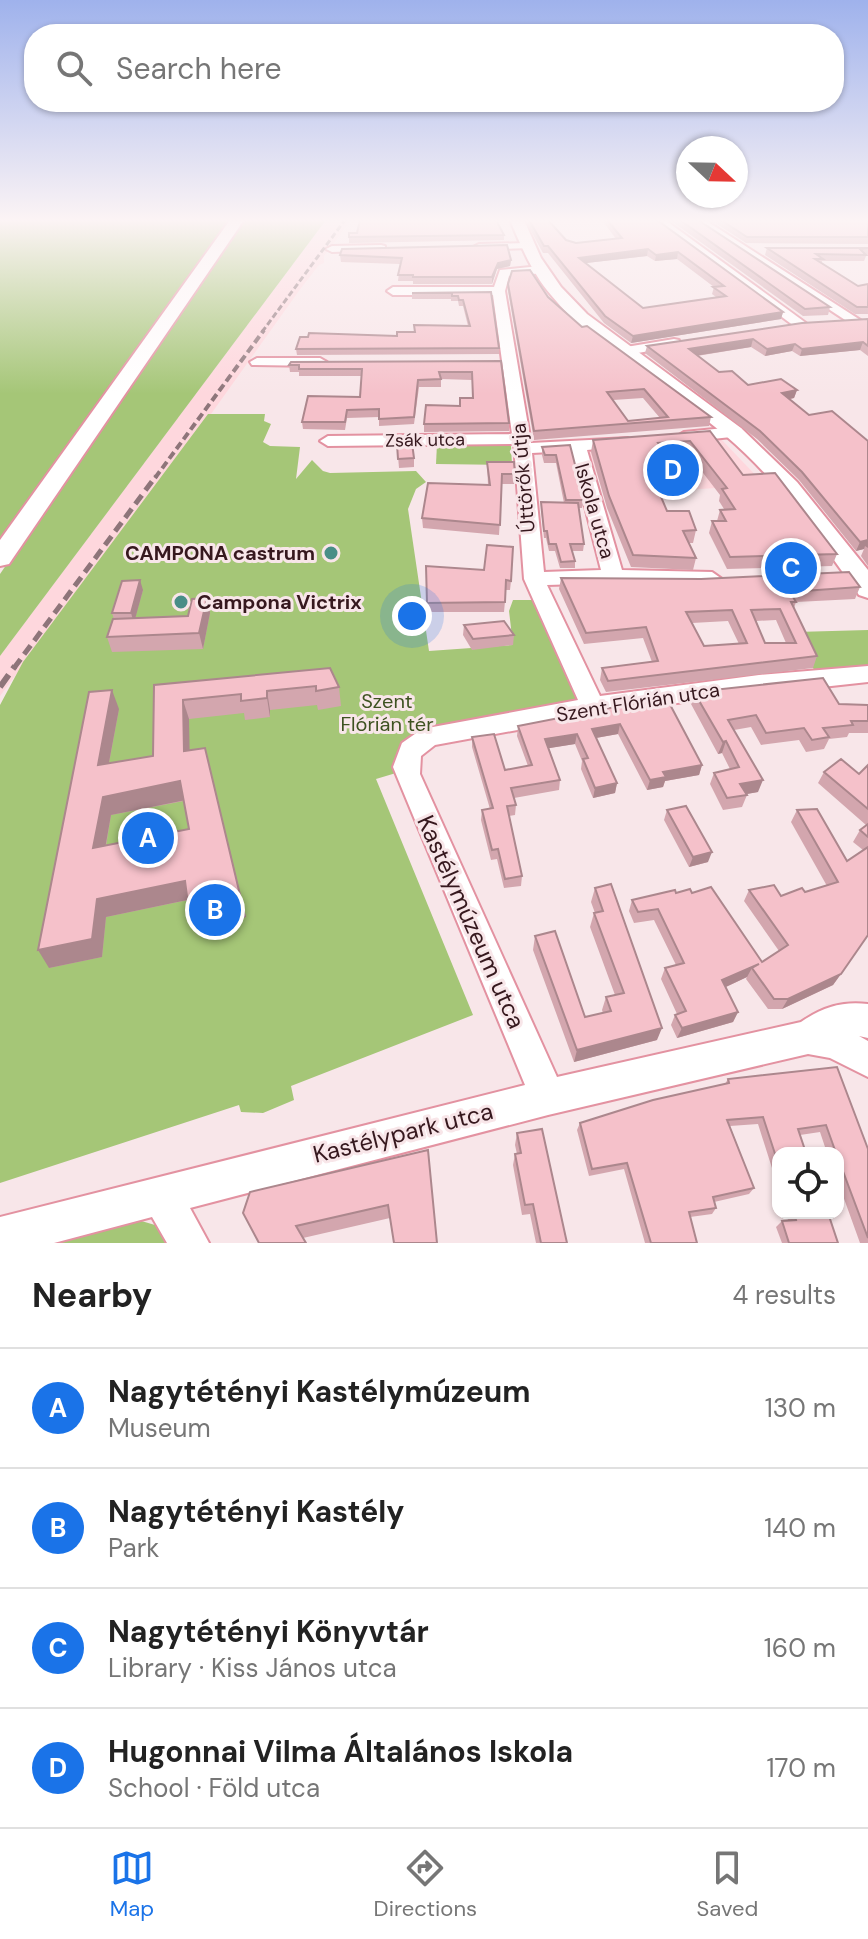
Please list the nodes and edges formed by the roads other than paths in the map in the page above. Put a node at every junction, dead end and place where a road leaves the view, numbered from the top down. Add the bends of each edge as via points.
1 (196, 278) edge
2 (503, 278) edge
3 (546, 278) edge
4 (740, 278) edge
5 (786, 278) edge
6 (393, 291) dead end
7 (499, 291) junction
8 (868, 320) edge
9 (851, 321) junction
10 (868, 331) edge
11 (695, 340) edge
12 (620, 352) junction
13 (257, 362) dead end
14 (343, 362) edge
15 (735, 432) junction
16 (672, 438) edge
17 (328, 441) dead end
18 (640, 441) edge
19 (522, 444) junction
20 (578, 446) junction
21 (0, 558) edge
22 (613, 576) junction
23 (729, 578) edge
24 (534, 579) junction
25 (855, 579) edge
26 (868, 674) edge
27 (594, 708) junction
28 (413, 746) joint
29 (868, 1021) edge
30 (808, 1037) junction
31 (868, 1060) edge
32 (548, 1097) junction
33 (160, 1194) junction
34 (0, 1237) edge
35 (189, 1243) edge

1 - 21 main road
2 - 7 street
3 - 12 main road via 566,304
4 - 9 street via 805,324
5 - 9 street
6 - 7 street
7 - 19 street, Úttörők útja via 503,361
8 - 9 street
9 - 10 street
11 - 12 street
12 - 15 main road
13 - 14 street
15 - 16 street
15 - 25 main road via 800,499
17 - 19 street, Zsák utca
18 - 20 street, Zsák utca
19 - 20 street, Zsák utca
19 - 24 street, Úttörők útja
20 - 22 street, Iskola utca
22 - 23 street
22 - 24 street
24 - 27 street, Úttörők útja
26 - 27 street, Szent Flórián utca via 767,681
27 - 28 street, Szent Flórián utca via 431,736
28 - 32 street, Kastélymúzeum utca via 407,774
29 - 30 street, Kastélypark utca via 833,1020
30 - 31 street, Kastélypark utca via 834,1042
30 - 32 street, Kastélypark utca
32 - 33 street, Kastélypark utca
33 - 34 street, Kastélypark utca
33 - 35 street

